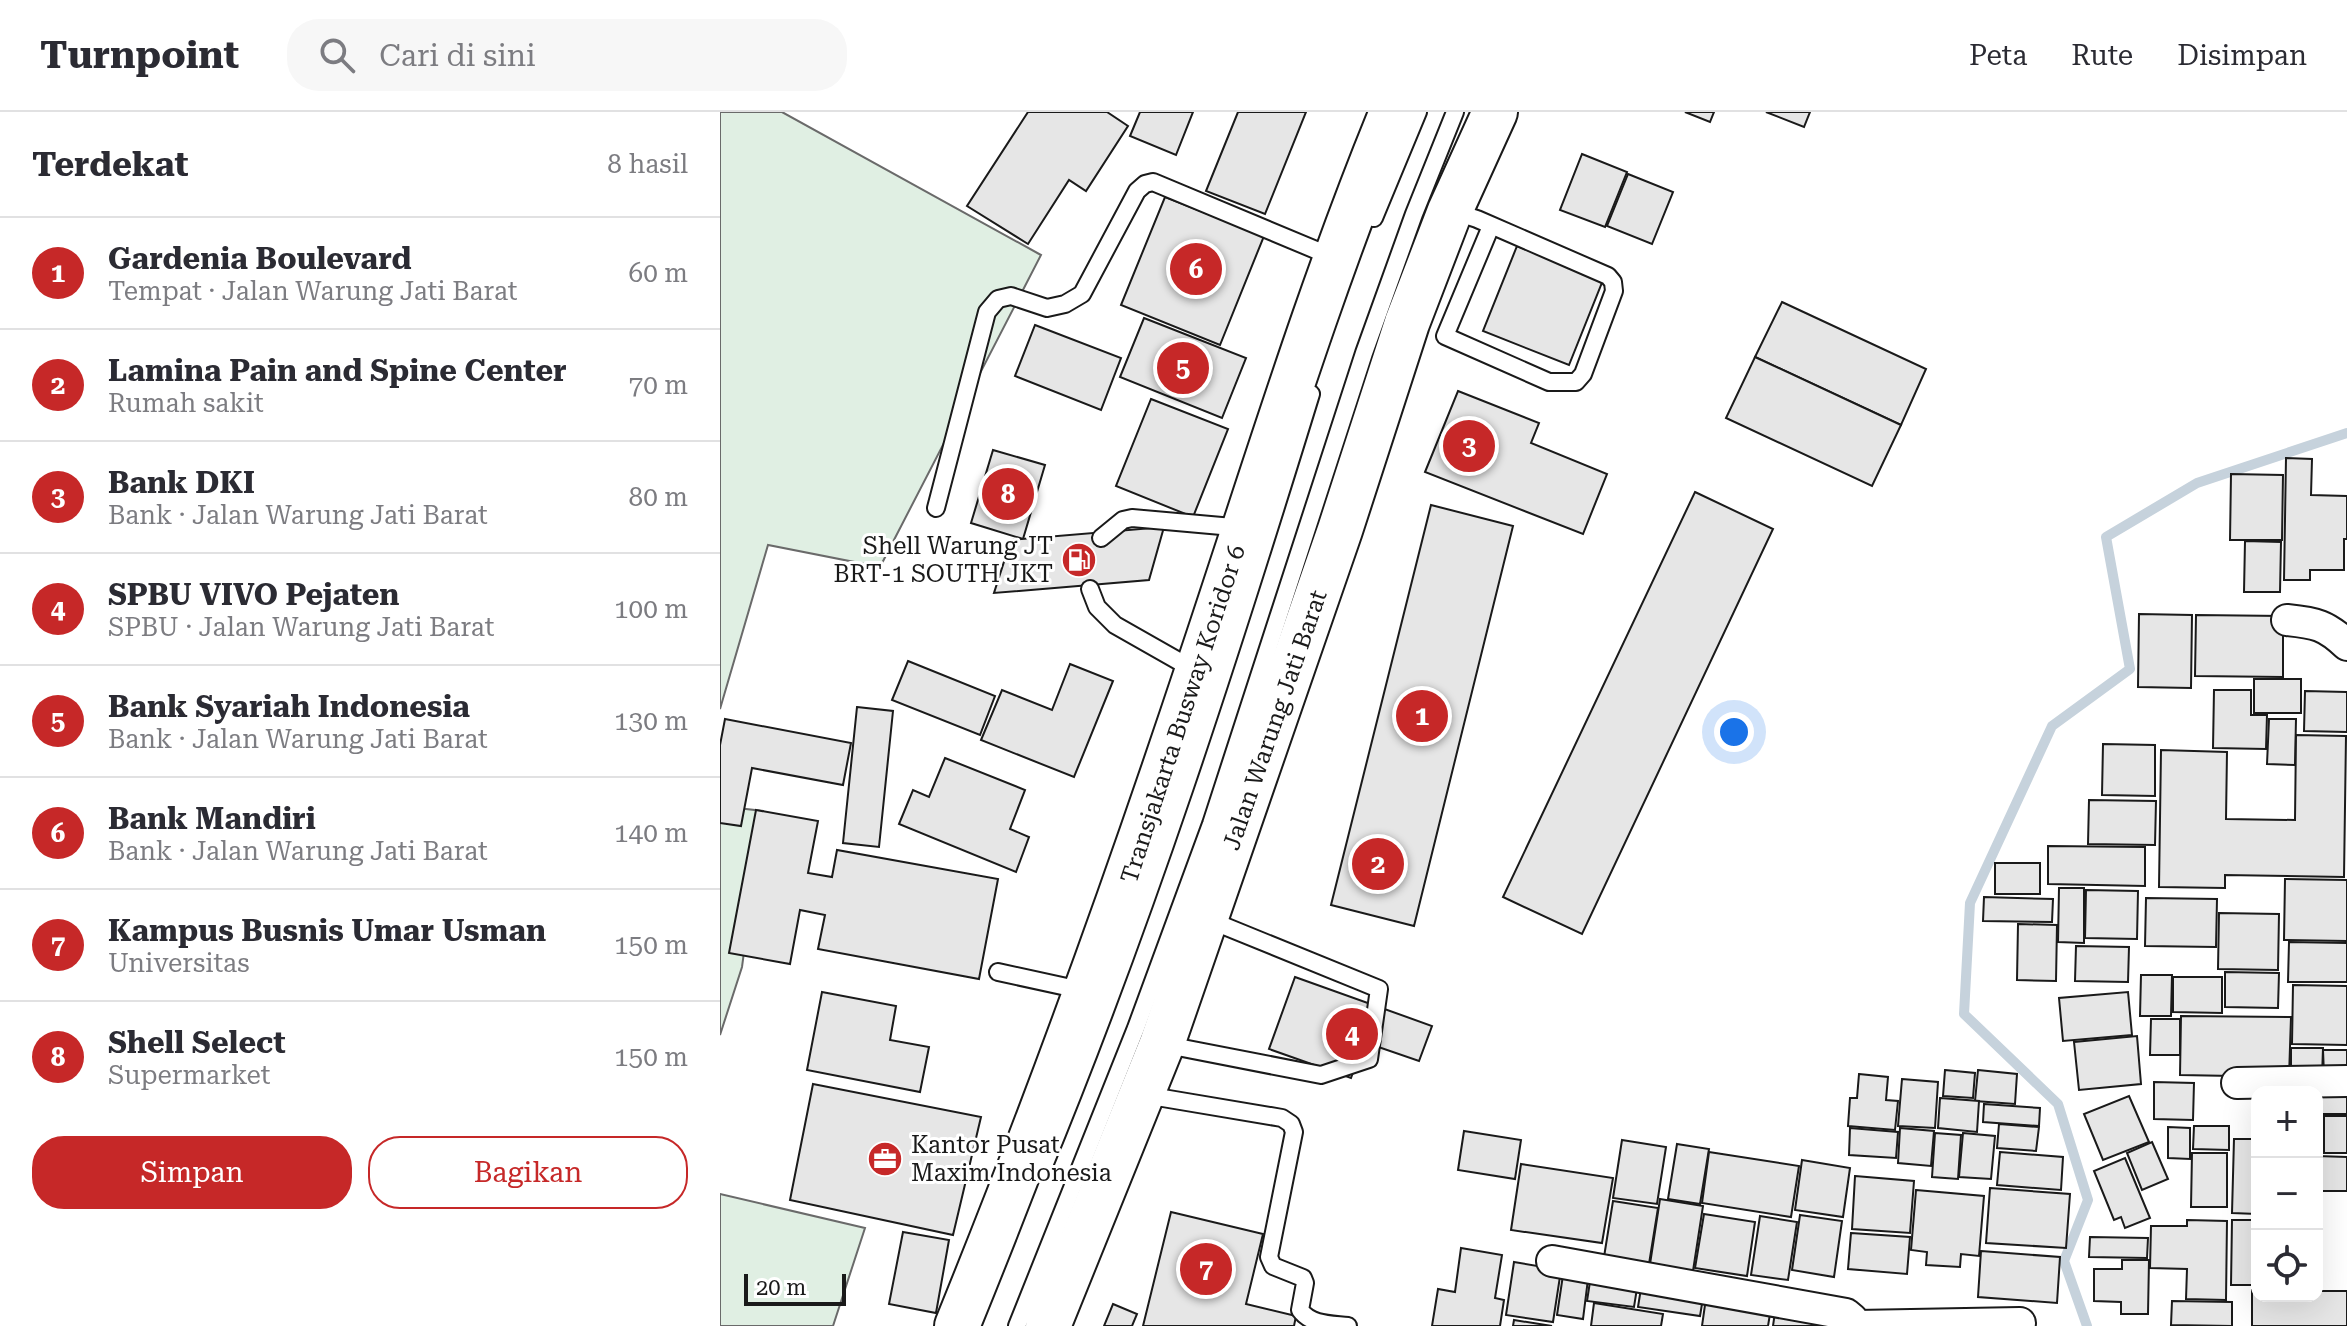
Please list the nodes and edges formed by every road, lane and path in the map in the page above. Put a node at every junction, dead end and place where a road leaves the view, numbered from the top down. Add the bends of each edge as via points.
1 (1392, 112) edge
2 (1418, 112) edge
3 (1455, 112) edge
4 (1495, 112) edge
5 (1450, 211) junction
6 (1491, 226) junction
7 (1369, 229) dead end
8 (1335, 258) junction
9 (1426, 330) junction
10 (1315, 383) dead end
11 (936, 508) dead end
12 (1245, 528) junction
13 (1101, 538) dead end
14 (1090, 589) dead end
15 (2287, 620) dead end
16 (2347, 645) edge
17 (1197, 672) junction
18 (1206, 919) junction
19 (998, 972) dead end
20 (1087, 992) junction
21 (1162, 1044) junction
22 (2347, 1081) edge
23 (2237, 1083) dead end
24 (1143, 1095) junction
25 (1037, 1182) dead end
26 (1552, 1261) dead end
27 (1852, 1322) edge
28 (2020, 1323) dead end
29 (957, 1326) edge
30 (1017, 1326) edge
31 (1048, 1326) edge
32 (1348, 1326) edge

1 - 8 main road
2 - 7 lane
3 - 30 lane via 1364,353 1211,824
4 - 5 main road, Jalan Warung Jati Barat
5 - 6 lane
5 - 9 main road, Jalan Warung Jati Barat
6 - 9 lane
6 - 9 lane via 1613,282 1583,374 1576,382 1549,382
8 - 11 lane via 1153,182 1145,184 1082,294 1047,308 1011,296 998,299 987,312
8 - 12 main road
9 - 18 main road, Jalan Warung Jati Barat via 1340,530
10 - 25 lane, Transjakarta Busway Koridor 6 via 1159,869
12 - 13 lane via 1132,518
12 - 17 main road
14 - 17 lane via 1097,607 1115,625
15 - 16 street via 2315,623
17 - 20 main road
18 - 21 main road, Jalan Warung Jati Barat
18 - 21 lane via 1379,989 1369,1059 1321,1075
19 - 20 lane
20 - 29 main road
21 - 24 main road, Jalan Warung Jati Barat
22 - 23 street
24 - 31 main road, Jalan Warung Jati Barat
24 - 32 lane via 1282,1118 1291,1124 1294,1132 1269,1257 1273,1266 1303,1278 1300,1310 1305,1316 1313,1322
26 - 27 street
27 - 28 street

